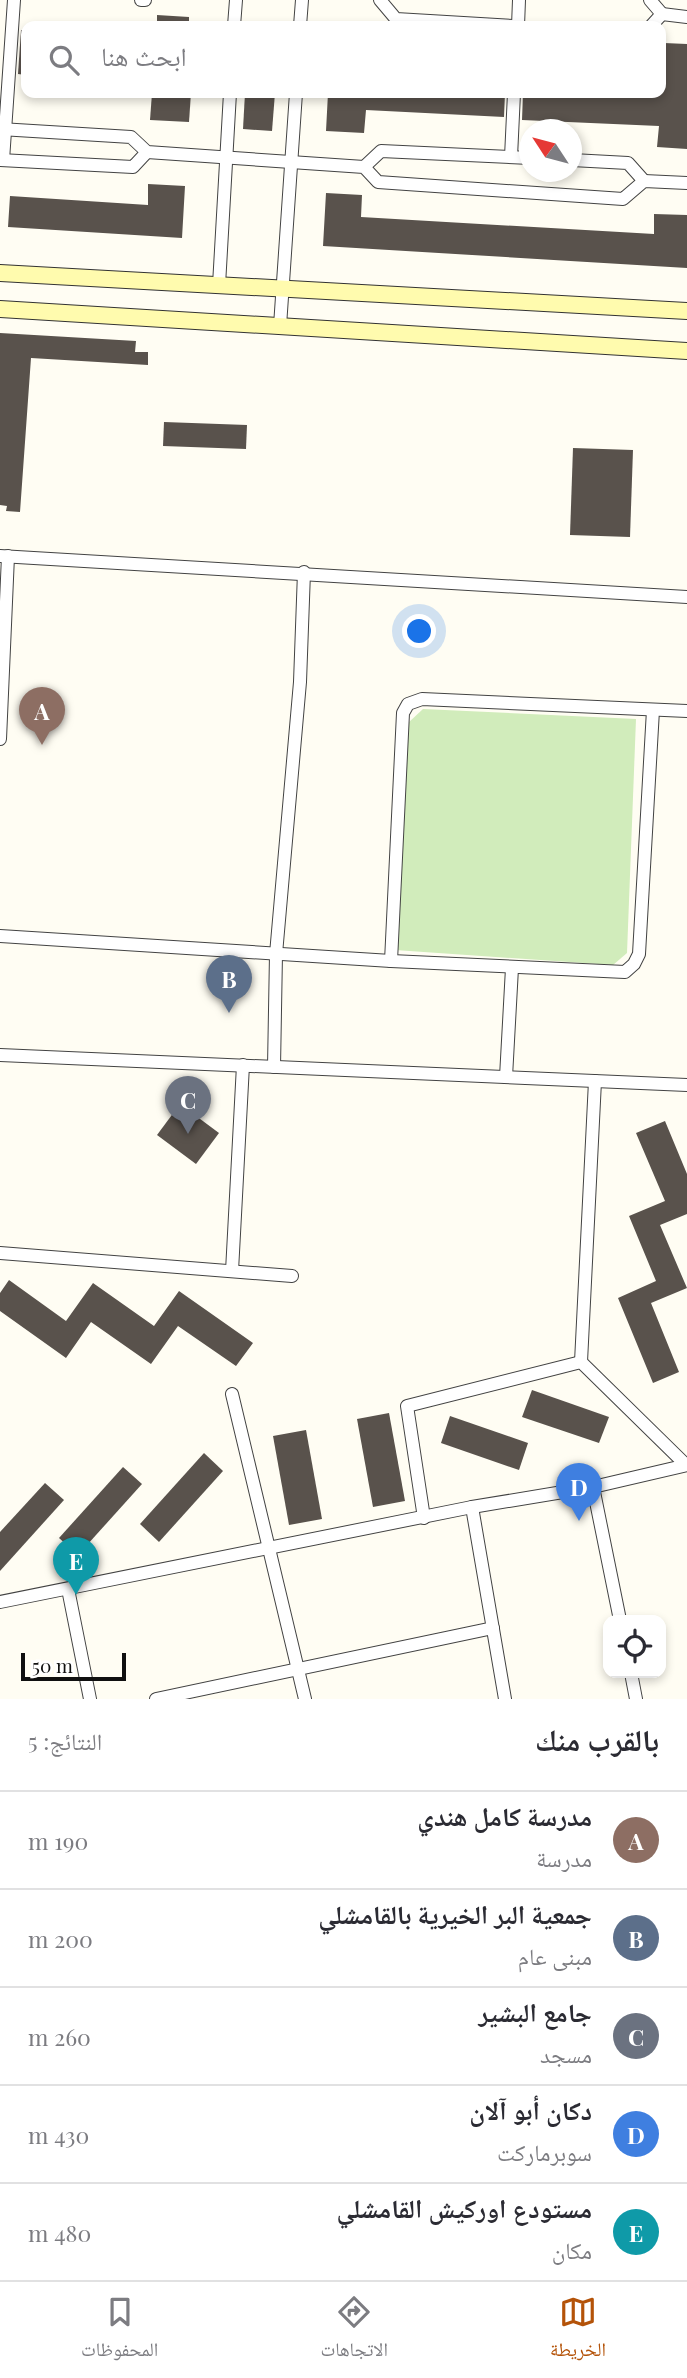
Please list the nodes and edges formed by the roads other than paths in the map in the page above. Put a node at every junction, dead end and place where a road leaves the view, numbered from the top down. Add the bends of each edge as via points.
1 (14, 0) edge
2 (236, 0) edge
3 (302, 0) edge
4 (380, 0) edge
5 (519, 0) edge
6 (650, 0) edge
7 (662, 14) junction
8 (687, 17) edge
9 (234, 21) edge
10 (300, 21) edge
11 (430, 21) edge
12 (517, 21) edge
13 (656, 21) edge
14 (230, 98) edge
15 (296, 98) edge
16 (514, 98) edge
17 (3, 129) edge
18 (146, 152) junction
19 (511, 157) junction
20 (519, 157) edge
21 (226, 158) junction
22 (1, 160) edge
23 (582, 161) edge
24 (291, 162) junction
25 (364, 167) junction
26 (644, 181) junction
27 (687, 183) edge
28 (0, 273) edge
29 (219, 285) junction
30 (282, 289) junction
31 (0, 309) edge
32 (687, 311) edge
33 (280, 326) junction
34 (687, 351) edge
35 (4, 556) edge
36 (304, 572) junction
37 (687, 597) edge
38 (653, 710) junction
39 (687, 711) edge
40 (0, 739) edge
41 (0, 936) edge
42 (276, 954) junction
43 (391, 961) junction
44 (512, 968) junction
45 (0, 1055) edge
46 (243, 1065) junction
47 (274, 1067) junction
48 (506, 1077) junction
49 (594, 1081) junction
50 (687, 1084) edge
51 (0, 1253) edge
52 (232, 1271) junction
53 (292, 1276) dead end
54 (581, 1362) junction
55 (233, 1394) dead end
56 (687, 1462) edge
57 (593, 1488) junction
58 (472, 1507) junction
59 (424, 1518) junction
60 (271, 1548) junction
61 (68, 1589) junction
62 (0, 1602) edge
63 (619, 1615) edge
64 (493, 1629) junction
65 (299, 1670) junction
66 (632, 1678) edge
67 (89, 1699) edge
68 (156, 1699) edge
69 (304, 1699) edge
70 (505, 1699) edge
71 (636, 1699) edge

1 - 17 street
2 - 9 street
3 - 10 street
4 - 11 street via 396,19
5 - 12 street
6 - 7 street
7 - 8 street
7 - 13 street
14 - 21 street
15 - 24 street
16 - 19 street
17 - 18 street via 131,137
17 - 22 street
18 - 21 street
18 - 22 street via 133,167
19 - 20 street
19 - 25 street via 381,151
21 - 24 street
21 - 29 street
23 - 26 street via 628,163
24 - 25 street
24 - 30 street
25 - 26 street via 378,182 623,199
26 - 27 street
28 - 29 main road
29 - 30 main road
30 - 32 main road
30 - 33 street
31 - 33 main road
33 - 34 main road
35 - 36 street
35 - 40 street
36 - 37 street
36 - 42 street via 300,682
38 - 39 street
38 - 43 street via 422,699 408,704 403,713
38 - 44 street via 637,960 620,974
41 - 42 street
42 - 43 street
42 - 47 street
43 - 44 street
44 - 48 street
45 - 46 street
46 - 47 street
46 - 52 street
47 - 48 street
48 - 49 street
49 - 50 street
49 - 54 street
51 - 52 street
52 - 53 street
54 - 56 street
54 - 59 street via 407,1406
55 - 60 street
56 - 57 street
57 - 58 street
57 - 63 street
58 - 59 street
58 - 64 street
59 - 60 street
60 - 61 street
60 - 65 street
61 - 62 street
61 - 67 street
64 - 65 street
64 - 70 street
65 - 68 street
65 - 69 street
66 - 71 street

